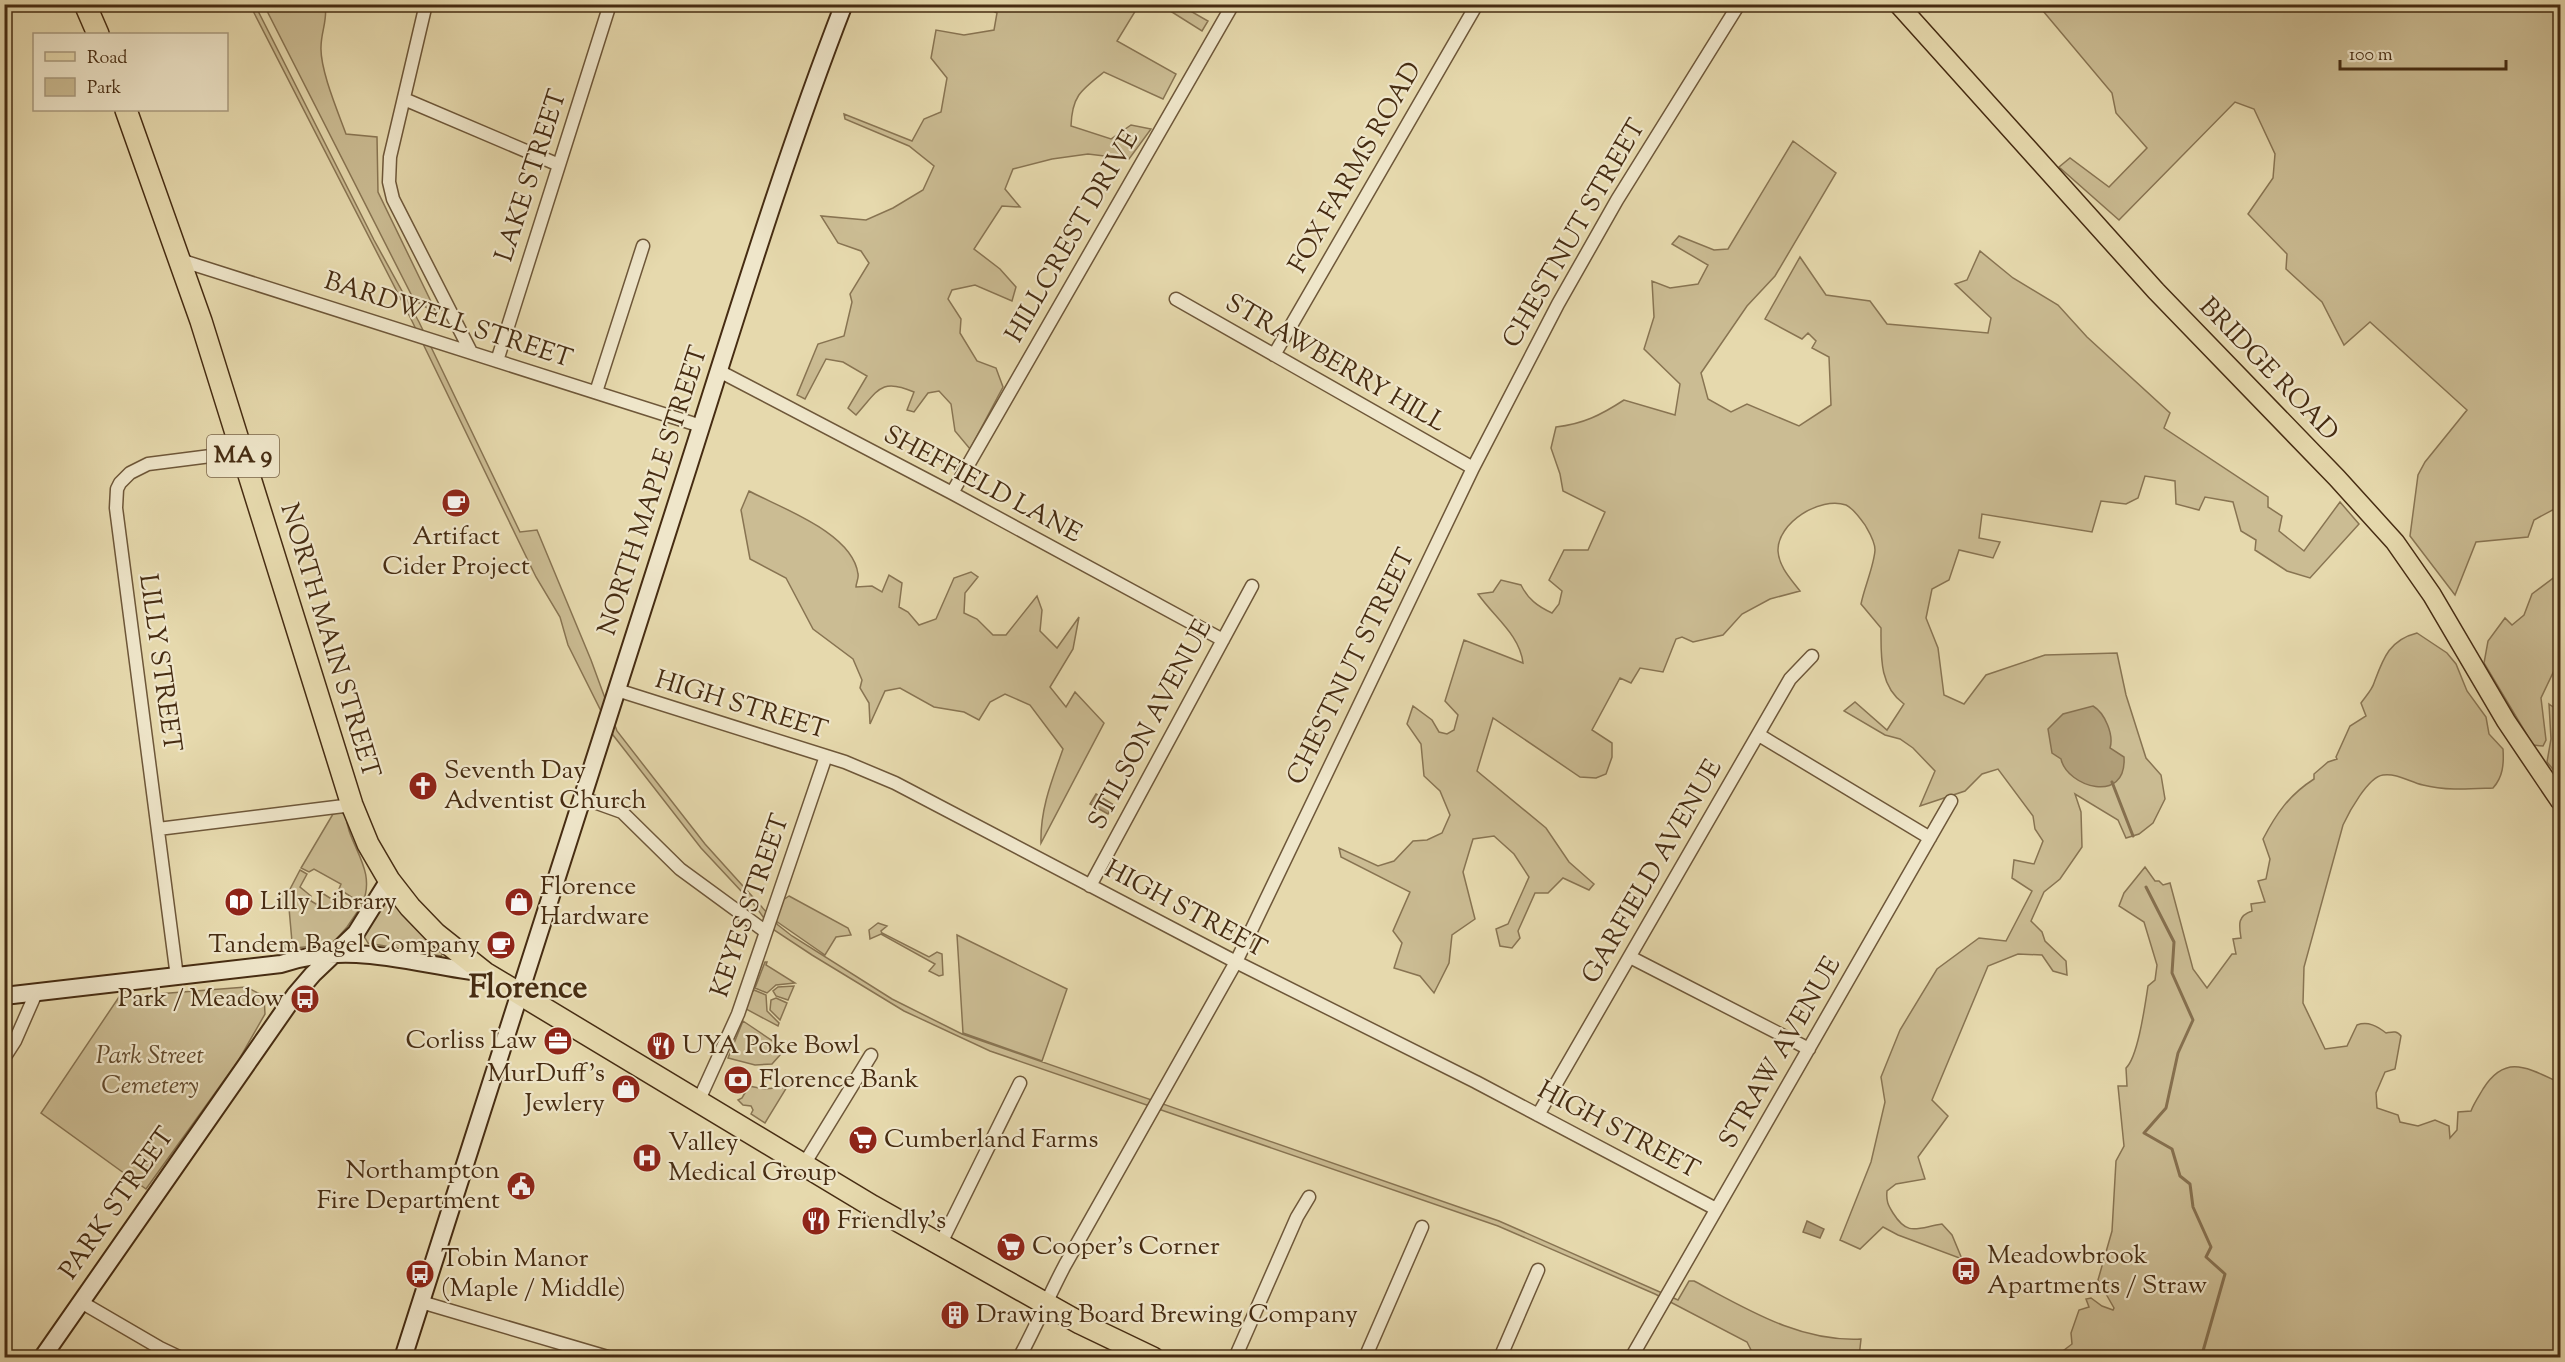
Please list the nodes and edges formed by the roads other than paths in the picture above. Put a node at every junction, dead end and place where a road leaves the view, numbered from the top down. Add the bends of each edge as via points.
1 (85, 4) edge
2 (426, 4) edge
3 (610, 4) edge
4 (844, 4) edge
5 (1233, 4) edge
6 (1477, 4) edge
7 (1739, 4) edge
8 (1898, 4) edge
9 (98, 33) edge
10 (404, 99) junction
11 (126, 111) edge
12 (559, 165) junction
13 (644, 246) dead end
14 (180, 260) junction
15 (1176, 299) dead end
16 (471, 352) junction
17 (1274, 355) junction
18 (497, 361) junction
19 (719, 371) junction
20 (596, 392) junction
21 (701, 426) junction
22 (242, 452) junction
23 (1473, 468) junction
24 (952, 493) junction
25 (1252, 586) dead end
26 (1223, 640) junction
27 (1812, 656) dead end
28 (617, 690) junction
29 (1759, 735) junction
30 (826, 756) junction
31 (583, 798) junction
32 (1952, 801) dead end
33 (2560, 801) edge
34 (352, 805) junction
35 (158, 829) junction
36 (1930, 838) junction
37 (389, 880) junction
38 (1090, 885) junction
39 (766, 932) junction
40 (334, 954) junction
41 (1630, 957) junction
42 (1236, 962) junction
43 (281, 964) junction
44 (485, 973) junction
45 (177, 977) junction
46 (310, 978) junction
47 (36, 993) junction
48 (520, 995) junction
49 (4, 996) edge
50 (1809, 1049) junction
51 (6, 1054) dead end
52 (871, 1055) dead end
53 (1020, 1083) dead end
54 (698, 1102) junction
55 (1538, 1115) junction
56 (803, 1166) junction
57 (1309, 1197) dead end
58 (1716, 1209) junction
59 (1422, 1227) dead end
60 (940, 1245) junction
61 (1538, 1270) dead end
62 (81, 1302) junction
63 (421, 1302) junction
64 (1047, 1305) junction
65 (42, 1358) edge
66 (182, 1358) edge
67 (403, 1358) edge
68 (611, 1358) edge
69 (1019, 1358) edge
70 (1153, 1358) edge
71 (1235, 1358) edge
72 (1365, 1358) edge
73 (1500, 1358) edge
74 (1631, 1358) edge

1 - 9 highway
2 - 10 street
3 - 12 street, LAKE STREET
4 - 19 main road, NORTH MAPLE STREET
5 - 24 street, HILLCREST DRIVE
6 - 17 street, FOX FARMS ROAD
7 - 23 street, CHESTNUT STREET via 1580,262
8 - 33 main road, BRIDGE ROAD via 2156,291 2395,542
10 - 12 street
10 - 16 street via 390,157 390,189
11 - 14 highway, NORTH MAIN STREET / MA 9
12 - 18 street, LAKE STREET
13 - 20 street
14 - 16 street, BARDWELL STREET
14 - 22 highway, NORTH MAIN STREET / MA 9
15 - 17 street, STRAWBERRY HILL
16 - 18 street, BARDWELL STREET
17 - 23 street, STRAWBERRY HILL
18 - 20 street, BARDWELL STREET
19 - 21 main road, NORTH MAPLE STREET
19 - 24 street, SHEFFIELD LANE
20 - 21 street, BARDWELL STREET
21 - 28 main road, NORTH MAPLE STREET
22 - 34 highway, NORTH MAIN STREET / MA 9
22 - 35 street, LILLY STREET via 148,464 129,473 117,489 118,530
23 - 42 street, CHESTNUT STREET
24 - 26 street, SHEFFIELD LANE
25 - 26 street, STILSON AVENUE
26 - 38 street, STILSON AVENUE
27 - 29 street, GARFIELD AVENUE via 1790,679
28 - 30 street, HIGH STREET
28 - 31 main road, NORTH MAPLE STREET
29 - 36 street
29 - 41 street, GARFIELD AVENUE
30 - 38 street, HIGH STREET via 901,786
30 - 39 street, KEYES STREET
31 - 39 street via 622,812 680,868
31 - 48 main road, NORTH MAPLE STREET
32 - 36 street, STRAW AVENUE
34 - 35 street
34 - 37 highway, NORTH MAIN STREET / MA 9
35 - 45 street, LILLY STREET
36 - 50 street, STRAW AVENUE
37 - 40 main road, PARK STREET via 356,933
37 - 44 highway, NORTH MAIN STREET / MA 9 via 436,934
38 - 42 street, HIGH STREET
39 - 54 street, KEYES STREET via 732,1028
40 - 43 main road
40 - 44 main road via 372,953
40 - 46 main road, PARK STREET
41 - 50 street
41 - 55 street, GARFIELD AVENUE
42 - 55 street, HIGH STREET
42 - 64 street, CHESTNUT STREET via 1051,1290
43 - 45 main road
43 - 46 main road via 301,970
44 - 48 highway, NORTH MAIN STREET / MA 9
45 - 47 main road
46 - 62 main road, PARK STREET
47 - 49 main road
47 - 51 street
48 - 54 highway, MA 9
48 - 63 main road, NORTH MAPLE STREET
50 - 58 street, STRAW AVENUE
52 - 56 street
53 - 60 street
54 - 56 highway, MA 9
55 - 58 street, HIGH STREET
56 - 60 highway, MA 9
57 - 71 street
58 - 74 street, STRAW AVENUE
59 - 72 street
60 - 64 highway, MA 9
61 - 73 street
62 - 65 main road, PARK STREET
62 - 66 street
63 - 67 main road, NORTH MAPLE STREET
63 - 68 street
64 - 69 street, CHESTNUT STREET
64 - 70 highway, MA 9

